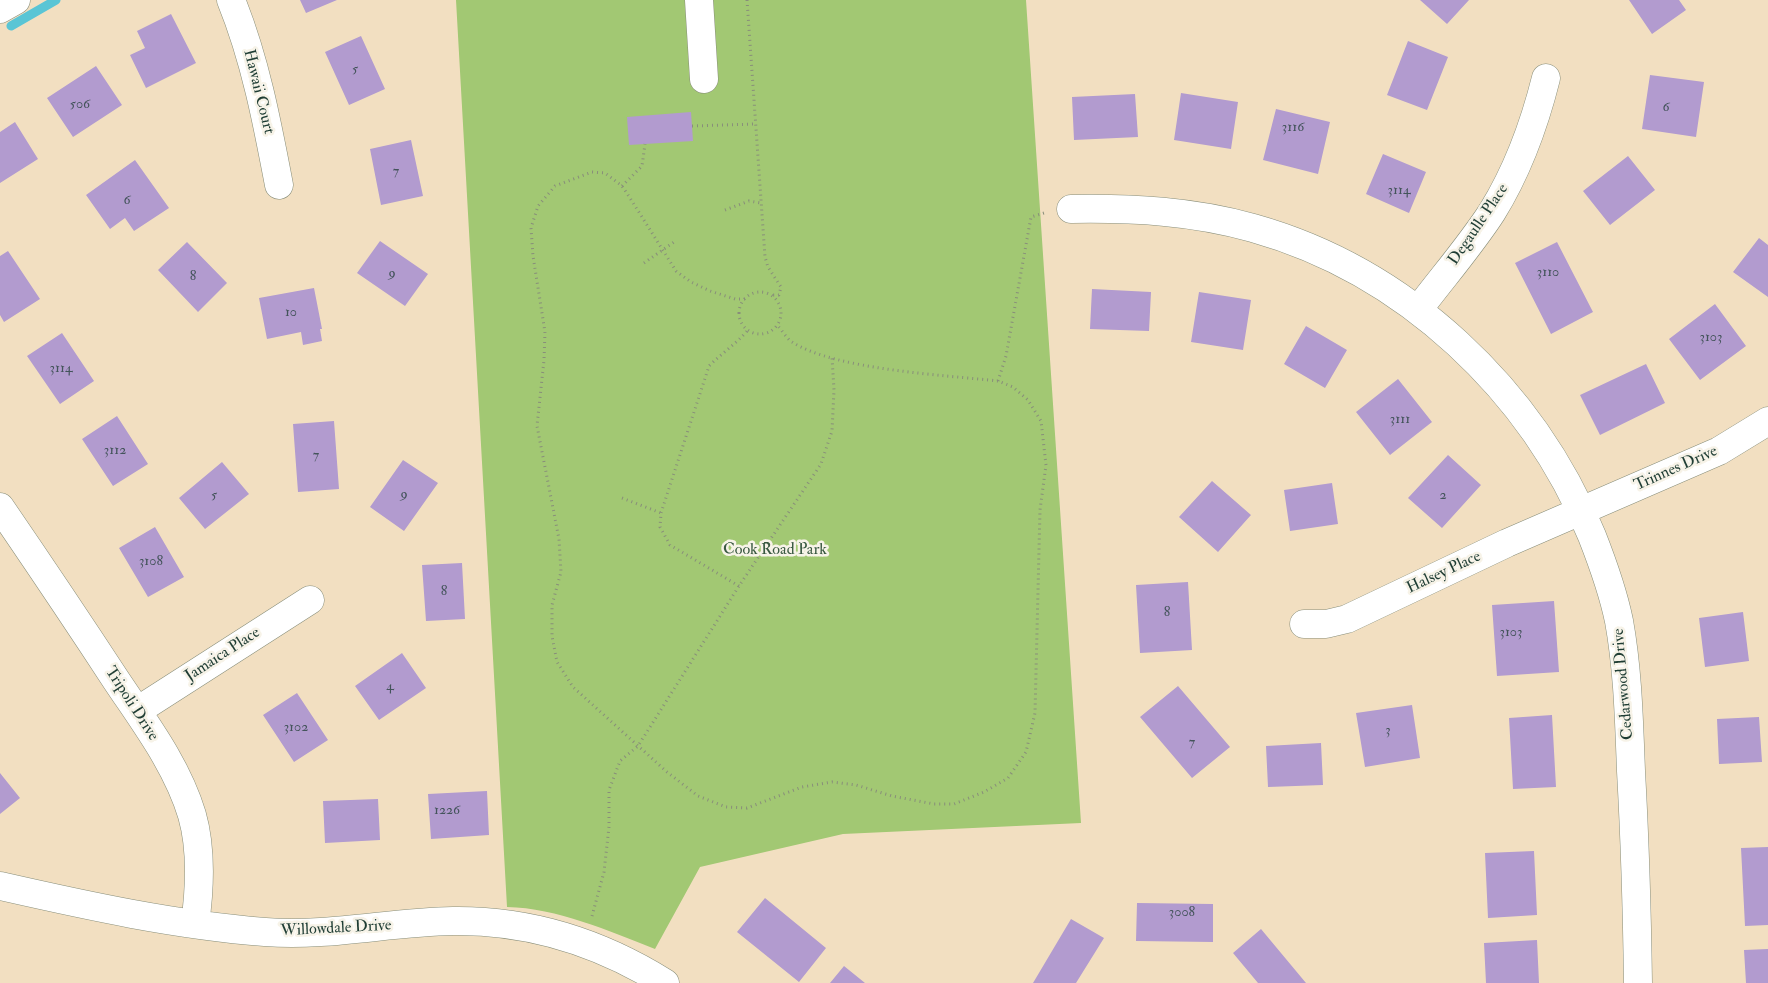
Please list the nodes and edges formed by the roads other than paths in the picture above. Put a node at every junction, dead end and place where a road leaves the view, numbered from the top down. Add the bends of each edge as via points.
1 (16, 0) edge
2 (231, 0) edge
3 (699, 0) edge
4 (0, 10) edge
5 (1546, 78) dead end
6 (704, 79) dead end
7 (279, 185) dead end
8 (1071, 209) road end
9 (1418, 310) junction
10 (1768, 420) edge
11 (0, 507) edge
12 (1581, 511) junction
13 (310, 600) dead end
14 (1304, 624) dead end
15 (137, 711) junction
16 (0, 886) edge
17 (195, 924) junction
18 (665, 983) edge
19 (1638, 983) edge

1 - 4 street
2 - 7 street, Hawaii Court via 254,69
3 - 6 street
5 - 9 street, Degaulle Place via 1536,119 1517,167 1491,213
8 - 9 street, Cedarwood Drive via 1126,208 1192,214 1254,228 1316,250 1367,277
9 - 12 street, Cedarwood Drive via 1476,360 1519,409 1554,460
10 - 12 street, Trinnes Drive via 1719,451
11 - 15 street, Tripoli Drive
12 - 14 street, Halsey Place via 1347,619 1326,624
12 - 19 street, Cedarwood Drive via 1603,564 1618,619 1627,681
13 - 15 street, Jamaica Place
15 - 17 street, Tripoli Drive via 173,769 192,816 199,868
16 - 17 street, Willowdale Drive via 149,918
17 - 18 street, Willowdale Drive via 266,932 331,932 453,921 503,923 583,943 640,967

